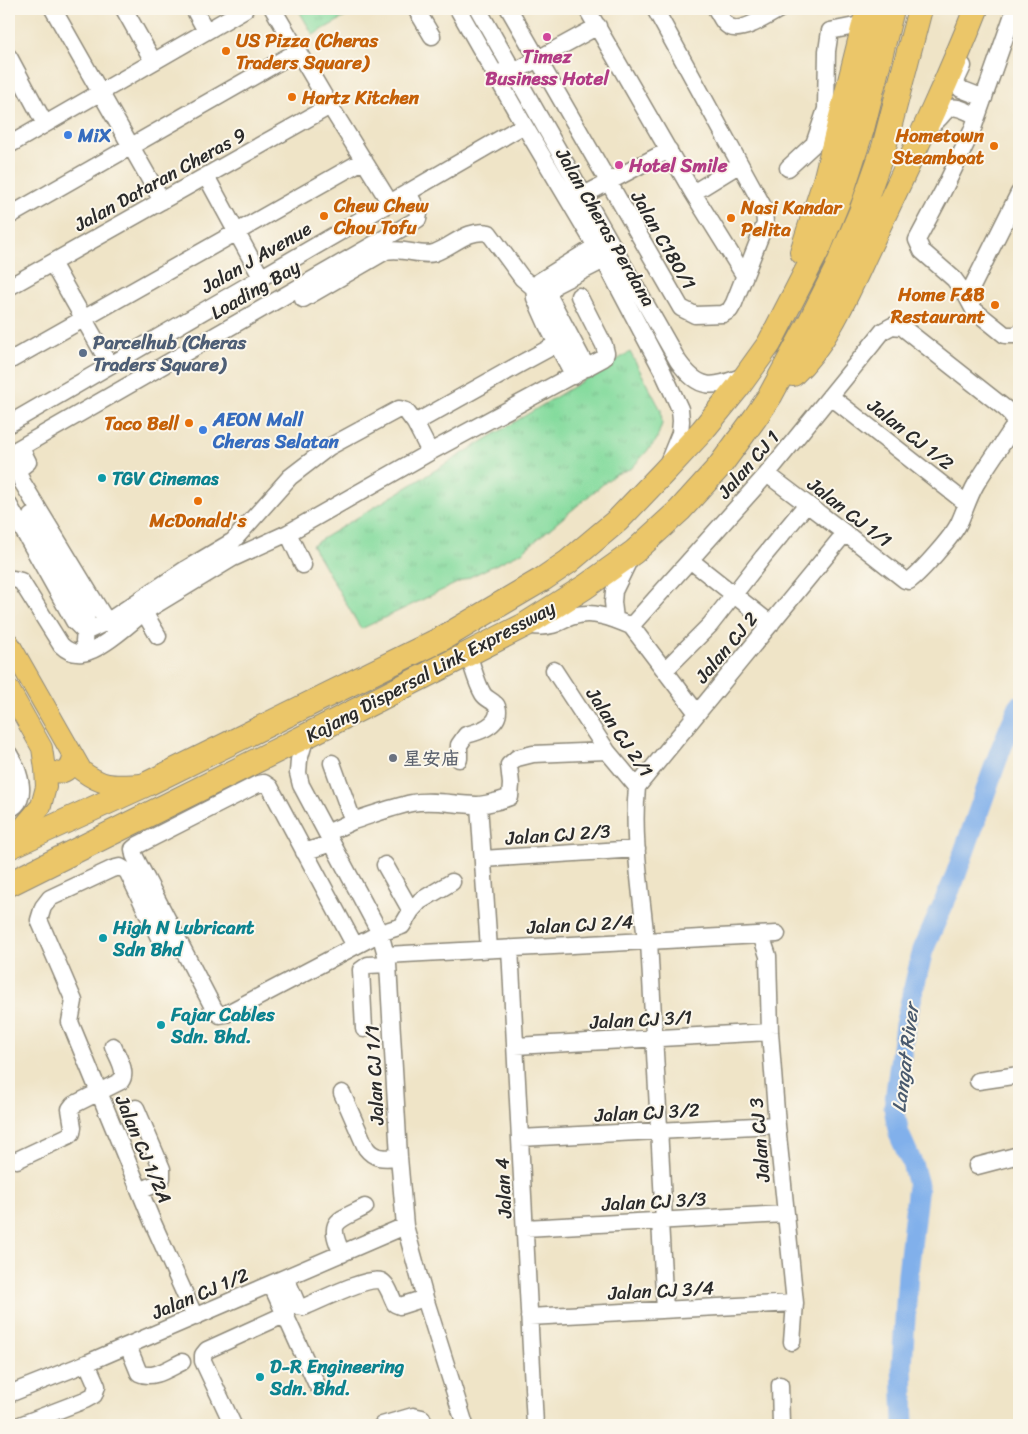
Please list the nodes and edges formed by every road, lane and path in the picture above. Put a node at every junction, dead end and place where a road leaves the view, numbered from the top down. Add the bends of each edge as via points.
1 (53, 9) edge
2 (124, 9) edge
3 (194, 9) edge
4 (245, 9) edge
5 (273, 9) edge
6 (416, 9) edge
7 (458, 9) edge
8 (478, 9) edge
9 (509, 9) edge
10 (587, 9) edge
11 (655, 9) edge
12 (716, 9) edge
13 (780, 9) edge
14 (858, 9) edge
15 (892, 9) edge
16 (920, 9) edge
17 (976, 9) edge
18 (1015, 9) edge
19 (862, 17) edge
20 (598, 26) junction
21 (206, 31) junction
22 (432, 36) dead end
23 (962, 46) junction
24 (298, 50) junction
25 (9, 57) edge
26 (538, 59) junction
27 (153, 62) junction
28 (491, 67) junction
29 (514, 72) junction
30 (100, 92) junction
31 (507, 96) junction
32 (984, 98) junction
33 (330, 106) junction
34 (977, 116) junction
35 (45, 124) junction
36 (524, 125) junction
37 (926, 127) junction
38 (9, 145) edge
39 (131, 146) junction
40 (669, 150) junction
41 (364, 160) junction
42 (740, 164) junction
43 (788, 168) dead end
44 (206, 176) junction
45 (608, 182) junction
46 (408, 192) junction
47 (693, 193) junction
48 (1019, 193) edge
49 (584, 194) junction
50 (162, 201) junction
51 (390, 203) junction
52 (9, 216) edge
53 (236, 232) junction
54 (600, 253) junction
55 (52, 263) junction
56 (744, 275) junction
57 (261, 277) junction
58 (9, 287) edge
59 (534, 288) junction
60 (579, 296) dead end
61 (967, 297) junction
62 (303, 299) dead end
63 (787, 309) junction
64 (84, 319) junction
65 (1019, 333) edge
66 (557, 344) junction
67 (9, 361) edge
68 (110, 365) junction
69 (581, 372) junction
70 (747, 375) junction
71 (770, 396) junction
72 (830, 396) junction
73 (415, 423) junction
74 (9, 424) edge
75 (430, 452) junction
76 (9, 454) edge
77 (9, 468) edge
78 (663, 474) junction
79 (767, 474) junction
80 (966, 503) junction
81 (808, 504) junction
82 (9, 505) edge
83 (288, 533) junction
84 (846, 533) junction
85 (634, 552) junction
86 (690, 560) junction
87 (303, 565) dead end
88 (9, 580) edge
89 (734, 594) junction
90 (144, 612) junction
91 (615, 619) junction
92 (771, 624) junction
93 (525, 625) junction
94 (631, 626) junction
95 (111, 629) junction
96 (85, 632) junction
97 (158, 636) dead end
98 (9, 644) edge
99 (84, 653) junction
100 (468, 654) junction
101 (554, 670) dead end
102 (665, 670) junction
103 (9, 689) edge
104 (696, 713) junction
105 (306, 736) junction
106 (608, 751) junction
107 (9, 754) edge
108 (459, 759) dead end
109 (332, 763) dead end
110 (77, 764) junction
111 (45, 769) junction
112 (14, 784) edge
113 (147, 784) junction
114 (637, 787) junction
115 (479, 805) junction
116 (9, 809) edge
117 (353, 820) junction
118 (330, 838) junction
119 (9, 839) edge
120 (9, 847) edge
121 (637, 849) junction
122 (304, 852) junction
123 (483, 859) junction
124 (385, 865) dead end
125 (452, 882) dead end
126 (9, 884) edge
127 (411, 911) junction
128 (380, 933) junction
129 (769, 935) joint
130 (647, 941) junction
131 (355, 946) junction
132 (164, 948) dead end
133 (510, 948) junction
134 (489, 949) junction
135 (387, 959) junction
136 (364, 1029) dead end
137 (770, 1032) junction
138 (654, 1038) junction
139 (113, 1046) dead end
140 (515, 1046) junction
141 (1019, 1075) edge
142 (978, 1081) dead end
143 (98, 1092) junction
144 (342, 1093) dead end
145 (136, 1108) dead end
146 (777, 1125) junction
147 (659, 1131) junction
148 (520, 1138) junction
149 (1019, 1155) edge
150 (399, 1157) junction
151 (17, 1160) dead end
152 (977, 1166) dead end
153 (140, 1191) junction
154 (365, 1207) dead end
155 (786, 1214) junction
156 (662, 1221) junction
157 (405, 1226) junction
158 (525, 1228) junction
159 (342, 1254) junction
160 (279, 1281) junction
161 (425, 1298) junction
162 (795, 1303) junction
163 (664, 1310) junction
164 (286, 1314) junction
165 (194, 1317) junction
166 (529, 1317) junction
167 (792, 1342) dead end
168 (128, 1346) junction
169 (182, 1362) dead end
170 (87, 1363) junction
171 (317, 1385) dead end
172 (780, 1385) dead end
173 (9, 1394) edge
174 (20, 1425) edge
175 (233, 1425) edge
176 (382, 1425) edge
177 (425, 1425) edge
178 (464, 1425) edge
179 (535, 1425) edge
180 (781, 1425) edge

1 - 30 street
2 - 27 street
3 - 21 street
4 - 21 street
5 - 24 street
6 - 22 street
7 - 28 street, Jalan Cheras Perdana
8 - 29 street, Jalan Cheras Perdana
9 - 26 street, Jalan C180/1
10 - 20 street
11 - 42 street
12 - 13 street via 728,27 737,29
14 - 19 street
15 - 63 highway, Kajang Dispersal Link Expressway via 862,129 842,190 820,245
16 - 71 highway, Kajang Dispersal Link Expressway via 884,147 861,212 814,315
17 - 23 highway
18 - 32 street
19 - 43 street via 830,31 826,110 814,144
19 - 63 highway via 856,56 825,181
20 - 26 street
20 - 40 street
21 - 27 street
23 - 32 street via 964,61 956,84
23 - 37 highway
24 - 33 street
24 - 39 street
25 - 35 street
26 - 29 street
26 - 45 street, Jalan C180/1
27 - 30 street
28 - 29 street
28 - 31 street, Jalan Cheras Perdana
29 - 31 street
29 - 49 street, Jalan Cheras Perdana
30 - 35 street
30 - 39 street
31 - 36 street, Jalan Cheras Perdana
32 - 34 street
33 - 41 street
33 - 44 street, Jalan Dataran Cheras 9
34 - 37 street via 952,107 936,123
34 - 61 street via 943,191 916,240 922,252 954,279
35 - 38 street
36 - 46 street, Jalan J Avenue
36 - 54 street, Jalan Cheras Perdana
37 - 71 highway via 830,328 803,365
39 - 50 street
39 - 52 street
40 - 45 street
40 - 47 street
41 - 51 street
41 - 53 street
42 - 47 street
42 - 56 street via 764,208 765,224
44 - 50 street, Jalan Dataran Cheras 9
44 - 53 street
45 - 49 street
45 - 56 street, Jalan C180/1 via 681,308 695,315 723,314 734,303
46 - 51 street, Jalan J Avenue
46 - 76 street, Loading Bay via 419,214 418,219
47 - 56 street
48 - 61 street
49 - 70 street, Jalan Cheras Perdana via 688,375 710,384 721,384
50 - 55 street, Jalan Dataran Cheras 9
51 - 57 street, Jalan J Avenue
53 - 57 street
53 - 64 street
54 - 59 street via 540,280
54 - 69 street via 550,292
54 - 78 street, Jalan Cheras Perdana via 680,409 680,433
55 - 58 street, Jalan Dataran Cheras 9
55 - 64 street
57 - 68 street, Jalan J Avenue
59 - 62 street via 522,278 489,233 479,232 428,254 395,249 386,251
59 - 66 street via 535,298
60 - 69 street via 606,353 604,358
61 - 65 street via 974,310 1005,336
63 - 70 highway, Kajang Dispersal Link Expressway via 769,344
64 - 67 street
64 - 68 street
66 - 69 street
66 - 73 street
68 - 74 street, Jalan J Avenue
69 - 75 street
70 - 78 highway, Kajang Dispersal Link Expressway
71 - 85 highway, Kajang Dispersal Link Expressway via 719,467 680,510
72 - 79 street, Jalan CJ 1
72 - 80 street, Jalan CJ 1/2
72 - 80 street, Jalan CJ 1 via 883,331 892,326 902,327 1013,416 1014,426
73 - 75 street
73 - 95 street via 406,410 399,409 329,447 290,477 233,541 186,569
75 - 83 street
77 - 95 street via 24,454 28,462 18,470 22,482
77 - 96 street via 10,479 87,613
78 - 113 highway, Kajang Dispersal Link Expressway via 618,520 543,579 443,638
79 - 81 street, Jalan CJ 1/1
79 - 86 street, Jalan CJ 1
80 - 84 street, Jalan CJ 1/1 via 959,524 949,538 909,581
81 - 84 street, Jalan CJ 1/1
81 - 89 street
82 - 96 street via 74,621
83 - 87 street
83 - 90 street via 232,558
84 - 92 street, Jalan CJ 2
85 - 91 street via 614,590
85 - 93 highway, Kajang Dispersal Link Expressway
86 - 89 street
86 - 94 street, Jalan CJ 1
88 - 99 street via 21,581 66,650
89 - 92 street
89 - 102 street via 710,625
90 - 95 street
90 - 97 street
91 - 93 street via 586,614 552,626
91 - 94 street
92 - 104 street, Jalan CJ 2
93 - 100 highway, Kajang Dispersal Link Expressway
94 - 102 street
95 - 96 street
95 - 99 street via 99,646
96 - 99 street
98 - 110 main road
100 - 105 highway, Kajang Dispersal Link Expressway
100 - 108 street via 484,697 495,703 498,709 493,723 466,735 459,746
101 - 106 street, Jalan CJ 2/1
102 - 104 street
103 - 111 main road via 42,748
104 - 114 street, Jalan CJ 2
105 - 118 street, Jalan CJ 1/1 via 298,773 301,785
105 - 126 highway, Kajang Dispersal Link Expressway
106 - 114 street, Jalan CJ 2/1
106 - 115 street via 533,754 517,758 509,765 510,797
107 - 112 street via 15,765
109 - 117 street
110 - 111 main road via 64,772
110 - 113 main road via 94,780 105,784
111 - 119 main road via 46,788 41,806
112 - 116 street via 21,791 20,799
113 - 120 highway, Kajang Dispersal Link Expressway
114 - 121 street, Jalan CJ 2/1
115 - 117 street via 412,803
115 - 123 street
117 - 118 street
118 - 122 street
118 - 128 street, Jalan CJ 1/1
121 - 123 street, Jalan CJ 2/3
121 - 130 street, Jalan CJ 2/1
122 - 131 street
122 - 131 street via 270,787 264,783 138,845 134,855 220,1016
123 - 134 street
124 - 127 street
125 - 127 street via 420,901
127 - 128 street via 402,926
128 - 131 street
128 - 135 street, Jalan CJ 1/1
129 - 130 street, Jalan CJ 2/4
129 - 137 street, Jalan CJ 3
130 - 133 street, Jalan CJ 2/4
130 - 138 street, Jalan CJ 2/1
132 - 143 street, Jalan CJ 1/2A via 128,871 120,867 50,898 43,907 39,920 74,1001 70,1022
133 - 134 street, Jalan CJ 2/4
133 - 140 street, Jalan 4
134 - 135 street, Jalan CJ 2/4
135 - 136 street, Jalan CJ 2/4 via 361,970
135 - 150 street, Jalan CJ 1/1
137 - 138 street, Jalan CJ 3/1
137 - 146 street, Jalan CJ 3
138 - 140 street, Jalan CJ 3/1
138 - 147 street, Jalan CJ 2/1
139 - 143 street via 123,1078
140 - 148 street, Jalan 4
141 - 142 street
143 - 151 street via 70,1109 72,1132 68,1136
143 - 153 street, Jalan CJ 1/2A
144 - 150 street via 371,1154 379,1158
145 - 153 street via 162,1169 158,1183
146 - 147 street, Jalan CJ 3/2
146 - 155 street, Jalan CJ 3
147 - 148 street, Jalan CJ 3/2
147 - 156 street, Jalan CJ 2/1
148 - 158 street, Jalan 4
149 - 152 street
150 - 157 street, Jalan CJ 1/1
153 - 165 street, Jalan CJ 1/2A
154 - 159 street via 338,1221 335,1227 334,1236
155 - 156 street, Jalan CJ 3/3
155 - 162 street, Jalan CJ 3
156 - 158 street, Jalan CJ 3/3
156 - 163 street, Jalan CJ 2/1
157 - 159 street, Jalan CJ 1/2
157 - 161 street, Jalan CJ 1/1
158 - 166 street, Jalan 4
159 - 160 street, Jalan CJ 1/2
160 - 161 street via 301,1307 368,1281 380,1281 395,1304 400,1306
160 - 164 street
160 - 165 street, Jalan CJ 1/2
161 - 178 street, Jalan CJ 1/1
162 - 163 street, Jalan CJ 3/4
162 - 167 street, Jalan CJ 3
163 - 166 street, Jalan CJ 3/4
164 - 171 street
164 - 175 street via 207,1350 203,1355
165 - 168 street, Jalan CJ 1/2
166 - 179 street, Jalan 4
168 - 169 street via 139,1373 145,1376
168 - 170 street, Jalan CJ 1/2
170 - 173 street, Jalan CJ 1/2
170 - 174 street via 97,1386 94,1395
172 - 180 street
176 - 177 street via 413,1416 422,1418

